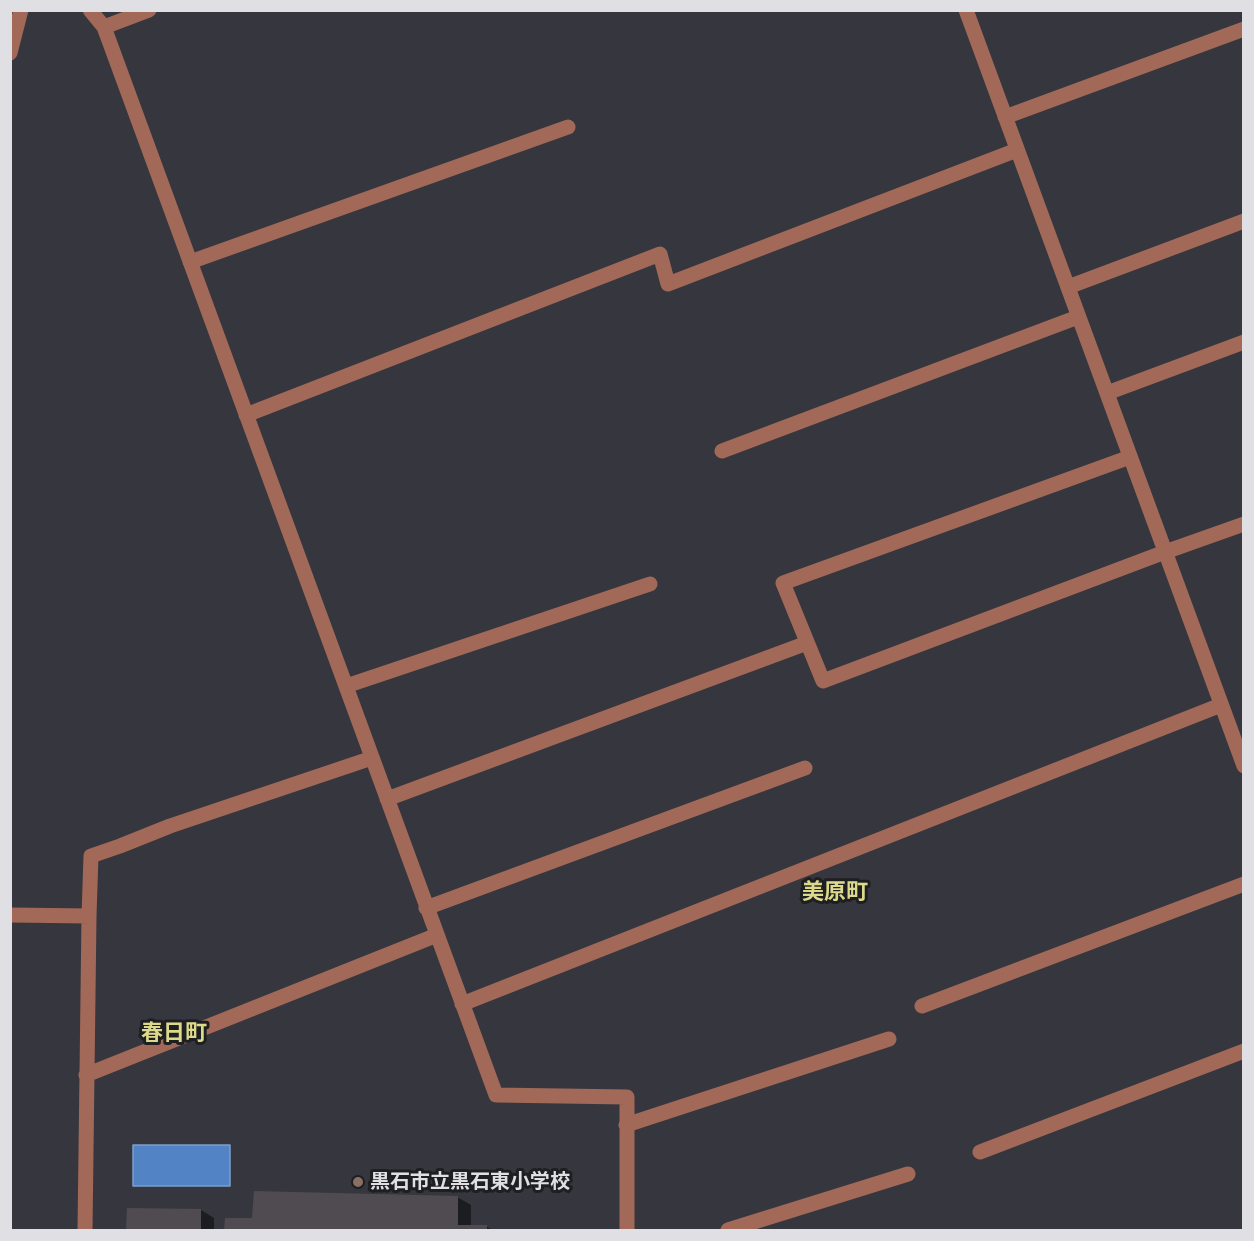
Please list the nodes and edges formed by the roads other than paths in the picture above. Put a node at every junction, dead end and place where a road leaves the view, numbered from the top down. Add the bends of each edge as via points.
1 (21, 10) edge
2 (90, 10) edge
3 (149, 10) edge
4 (966, 10) edge
5 (104, 27) junction
6 (1244, 29) edge
7 (10, 53) edge
8 (1005, 117) junction
9 (568, 128) dead end
10 (1017, 150) junction
11 (1244, 221) edge
12 (190, 262) junction
13 (1068, 287) junction
14 (1078, 317) junction
15 (1244, 342) edge
16 (1107, 393) junction
17 (246, 415) junction
18 (722, 451) dead end
19 (1130, 457) junction
20 (1244, 524) edge
21 (1165, 552) junction
22 (650, 584) dead end
23 (807, 643) junction
24 (345, 686) junction
25 (1221, 705) junction
26 (372, 758) junction
27 (1244, 766) edge
28 (805, 768) dead end
29 (387, 799) junction
30 (1244, 884) edge
31 (426, 908) junction
32 (10, 915) edge
33 (89, 916) junction
34 (436, 935) junction
35 (462, 1004) junction
36 (922, 1006) dead end
37 (889, 1039) dead end
38 (1244, 1051) edge
39 (86, 1075) junction
40 (626, 1125) junction
41 (980, 1152) dead end
42 (908, 1174) dead end
43 (85, 1230) edge
44 (627, 1230) edge
45 (728, 1230) edge

1 - 7 street
2 - 5 street
3 - 5 street
4 - 8 street
5 - 12 street
6 - 8 street
8 - 10 street
9 - 12 street
10 - 13 street
10 - 17 street via 668,284 660,254
11 - 13 street
12 - 17 street
13 - 14 street
14 - 16 street
14 - 18 street
15 - 16 street
16 - 19 street
17 - 24 street
19 - 21 street
19 - 23 street via 783,583
20 - 21 street
21 - 23 street via 823,681
21 - 25 street
22 - 24 street
23 - 29 street
24 - 26 street
25 - 27 street
25 - 35 street
26 - 29 street
26 - 33 street via 91,856
28 - 31 street
29 - 31 street
30 - 36 street
31 - 34 street
32 - 33 street
33 - 39 street
34 - 35 street
34 - 39 street
35 - 40 street via 496,1095 627,1097
37 - 40 street
38 - 41 street
39 - 43 street
40 - 44 street
42 - 45 street

